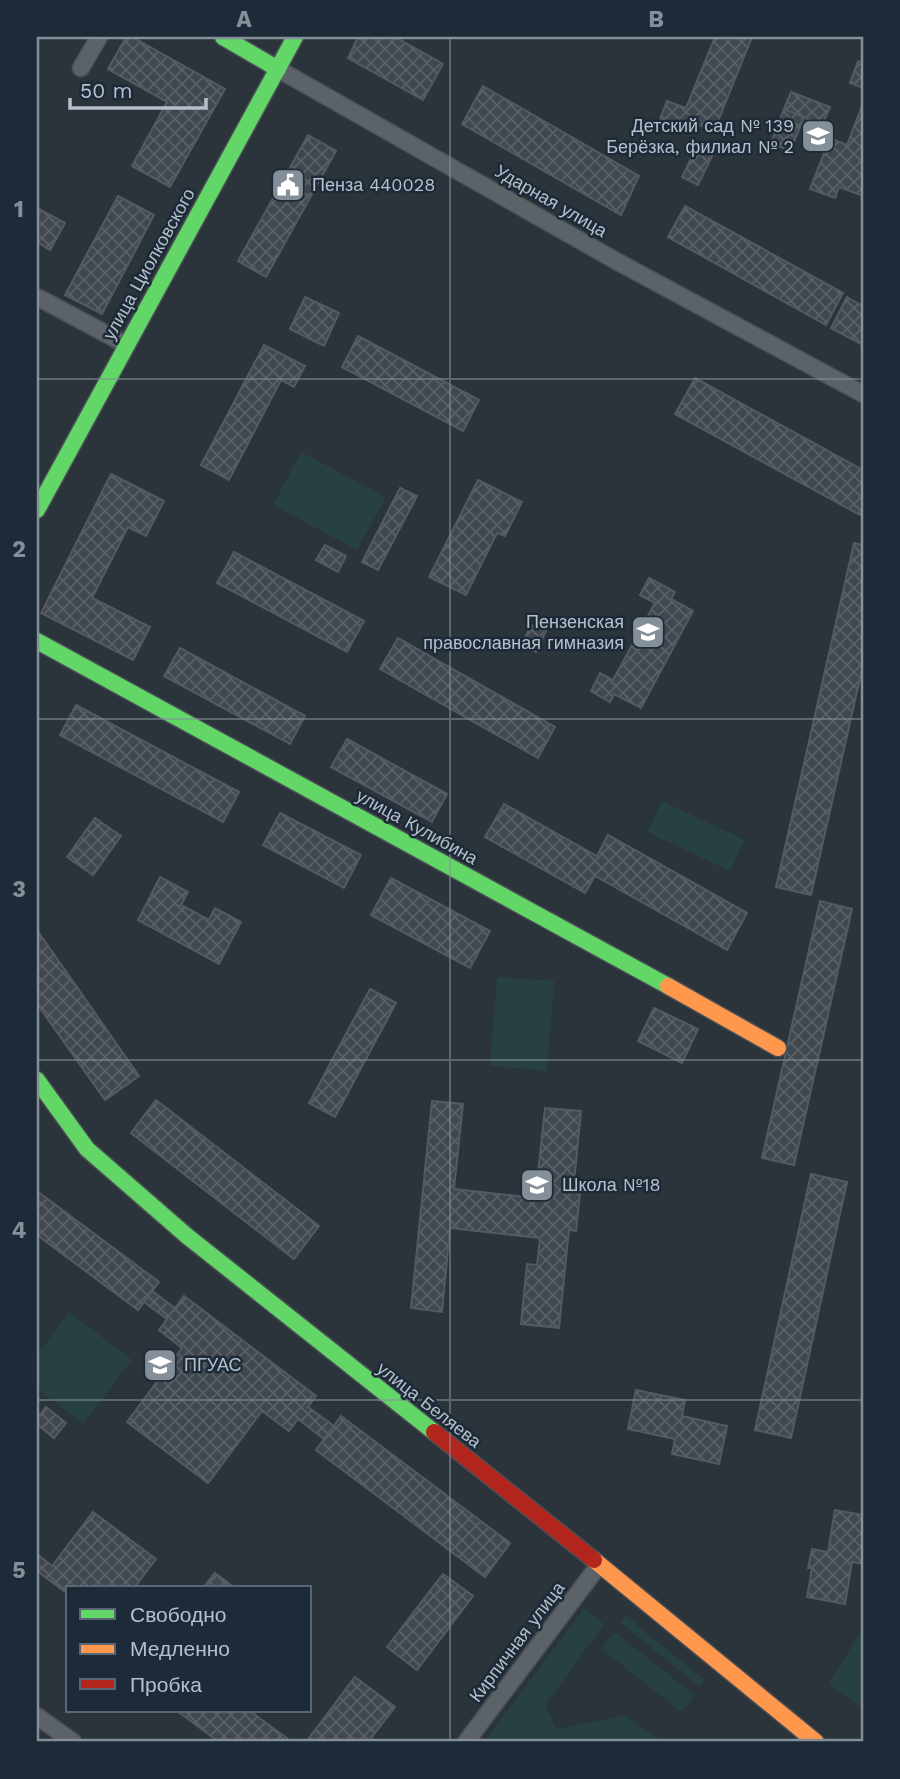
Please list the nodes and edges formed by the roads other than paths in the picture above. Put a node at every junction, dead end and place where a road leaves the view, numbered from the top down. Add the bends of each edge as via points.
1 (99, 37) edge
2 (223, 37) edge
3 (295, 37) edge
4 (81, 68) dead end
5 (278, 69) junction
6 (39, 298) dead end
7 (127, 345) junction
8 (863, 394) edge
9 (37, 510) edge
10 (37, 641) edge
11 (778, 1048) dead end
12 (37, 1080) edge
13 (599, 1565) junction
14 (37, 1716) edge
15 (73, 1742) edge
16 (467, 1742) edge
17 (816, 1742) edge

1 - 4 street
2 - 5 main road, Ударная улица
3 - 5 main road, улица Циолковского
5 - 7 main road, улица Циолковского
5 - 8 street, Ударная улица
6 - 7 street
7 - 9 main road, улица Циолковского
10 - 11 main road, улица Кулибина
12 - 13 main road, улица Беляева via 87,1149 170,1221
13 - 16 street, Кирпичная улица
13 - 17 main road, улица Беляева
14 - 15 street

